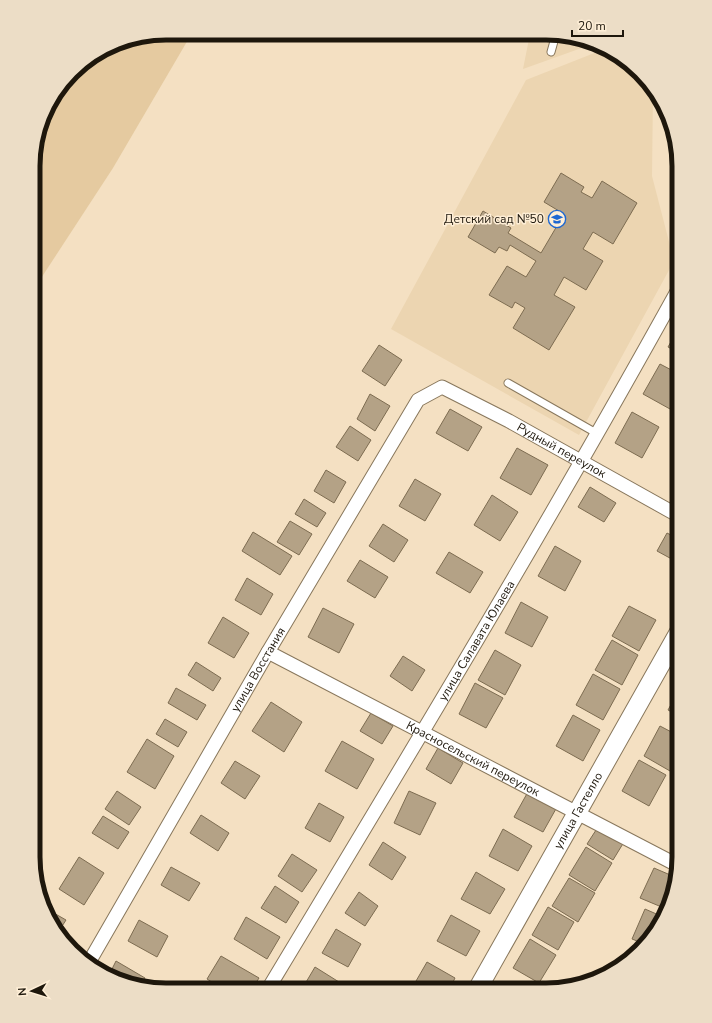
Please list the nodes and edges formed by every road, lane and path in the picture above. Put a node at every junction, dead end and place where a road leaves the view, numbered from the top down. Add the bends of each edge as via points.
1 (554, 41) edge
2 (551, 52) dead end
3 (672, 301) edge
4 (508, 383) dead end
5 (442, 388) joint
6 (598, 434) junction
7 (582, 462) junction
8 (672, 512) edge
9 (672, 644) edge
10 (268, 652) junction
11 (423, 732) junction
12 (576, 811) junction
13 (672, 862) edge
14 (91, 958) edge
15 (272, 983) edge
16 (481, 983) edge

1 - 2 lane
3 - 6 street, улица Салавата Юлаева
4 - 6 lane
5 - 7 street, Рудный переулок via 509,421
5 - 10 street, улица Восстания via 418,400
6 - 7 street, улица Салавата Юлаева
7 - 8 street, Рудный переулок
7 - 11 street, улица Салавата Юлаева
9 - 12 street, улица Гастелло
10 - 11 street, Красносельский переулок
10 - 14 street, улица Восстания
11 - 12 street, Красносельский переулок
11 - 15 street, улица Салавата Юлаева
12 - 13 street, Красносельский переулок
12 - 16 street, улица Гастелло

